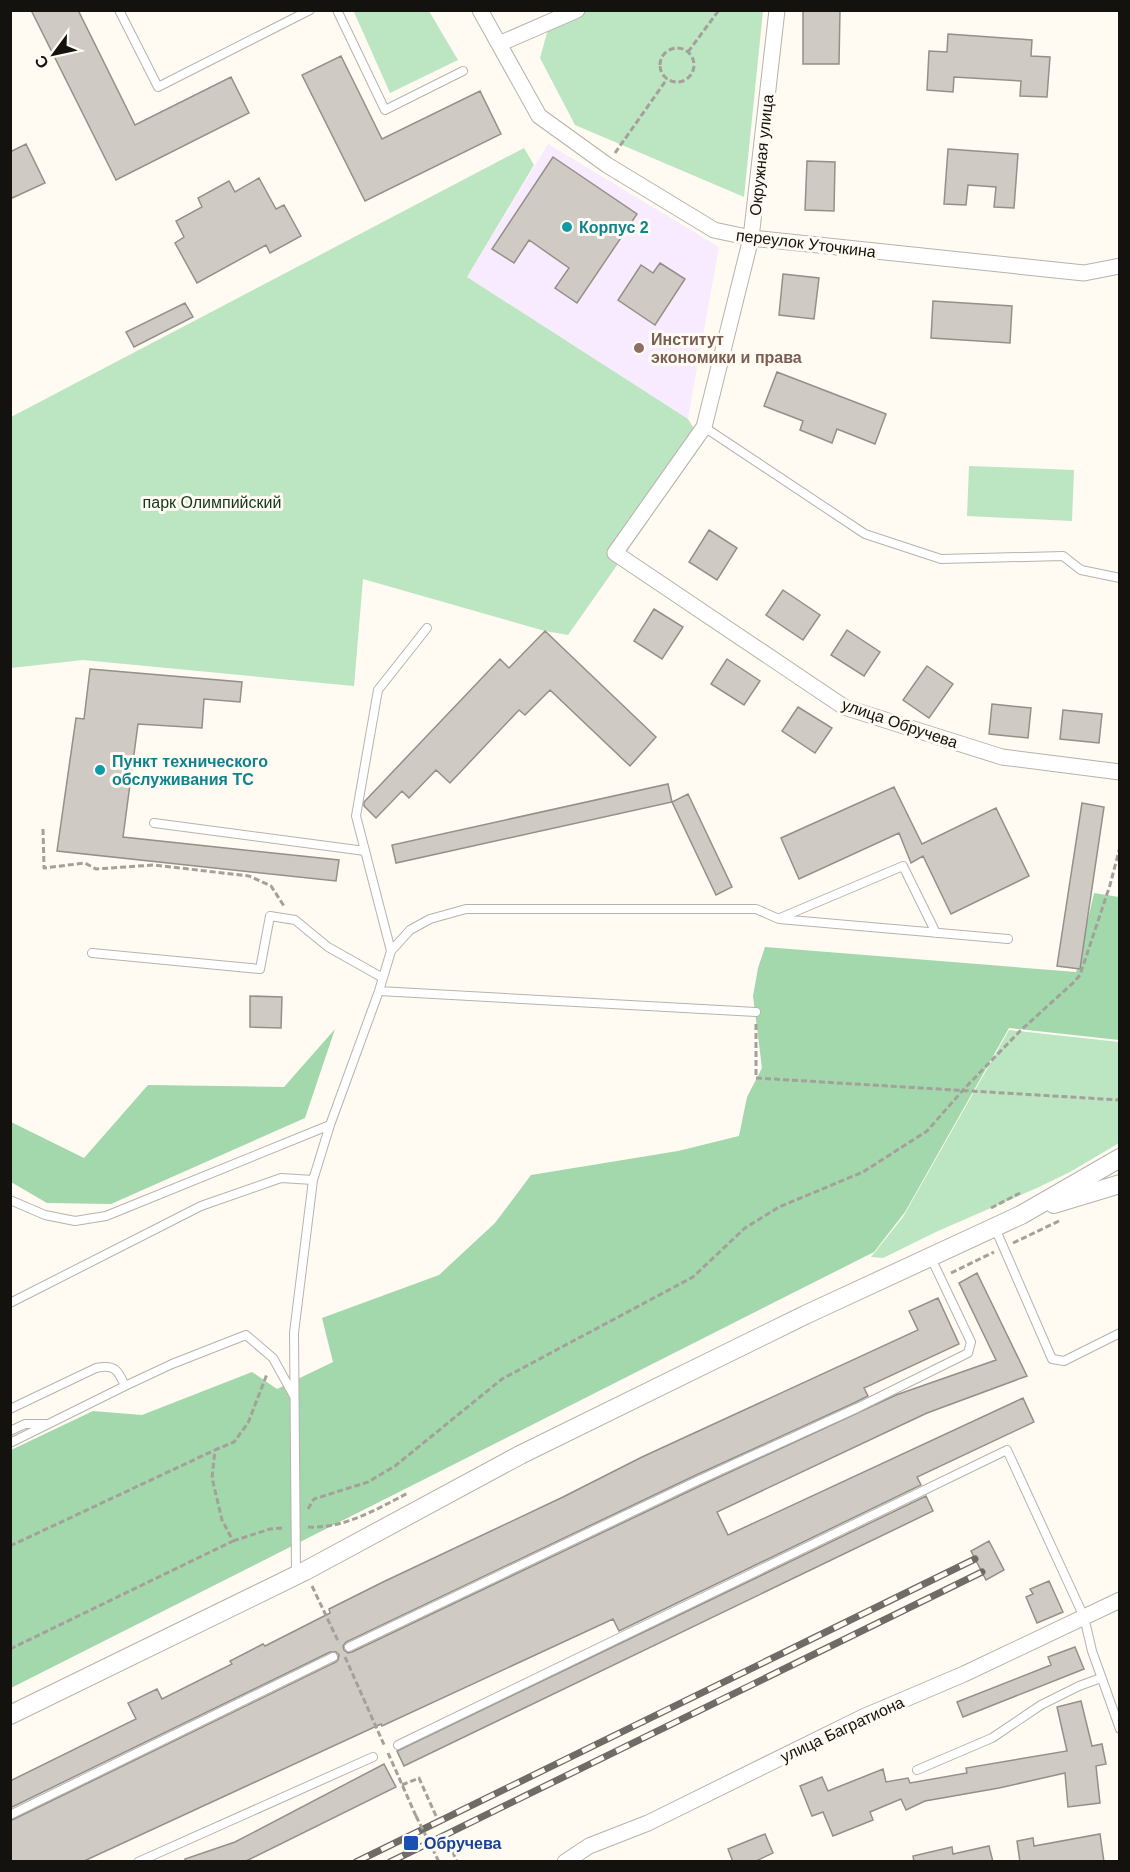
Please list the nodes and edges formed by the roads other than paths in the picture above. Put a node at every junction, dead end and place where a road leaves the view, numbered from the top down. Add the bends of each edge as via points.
1 (119, 10) edge
2 (310, 10) edge
3 (337, 10) edge
4 (480, 10) edge
5 (577, 10) edge
6 (777, 10) edge
7 (499, 44) junction
8 (463, 71) dead end
9 (752, 238) junction
10 (1119, 266) edge
11 (704, 427) junction
12 (615, 553) joint
13 (1119, 578) edge
14 (427, 627) dead end
15 (1119, 772) edge
16 (154, 823) dead end
17 (365, 851) junction
18 (779, 919) junction
19 (936, 933) junction
20 (1008, 939) dead end
21 (391, 951) junction
22 (92, 953) dead end
23 (383, 978) junction
24 (379, 991) junction
25 (756, 1012) road end
26 (330, 1125) junction
27 (1119, 1158) edge
28 (313, 1180) junction
29 (1119, 1184) edge
30 (10, 1200) edge
31 (1021, 1215) junction
32 (994, 1228) junction
33 (931, 1258) junction
34 (10, 1303) edge
35 (1119, 1333) edge
36 (125, 1386) junction
37 (295, 1398) junction
38 (10, 1409) edge
39 (48, 1424) junction
40 (10, 1431) edge
41 (10, 1443) edge
42 (301, 1573) junction
43 (1119, 1600) edge
44 (1084, 1617) junction
45 (349, 1647) dead end
46 (333, 1657) dead end
47 (1101, 1678) junction
48 (10, 1715) edge
49 (1119, 1729) edge
50 (398, 1745) dead end
51 (373, 1757) dead end
52 (917, 1770) dead end
53 (10, 1815) edge
54 (138, 1862) edge
55 (566, 1862) edge

1 - 2 lane via 158,87
3 - 8 lane via 385,110
4 - 7 street, переулок Уточкина
5 - 7 street
6 - 9 street, Окружная улица
7 - 9 street, переулок Уточкина via 539,116 607,165 714,230
9 - 10 street, переулок Уточкина via 1084,273
9 - 11 street, Окружная улица
11 - 12 street, Окружная улица
11 - 13 lane via 865,534 941,560 1063,556 1081,570
12 - 15 street, улица Обручева via 844,707 1002,756
14 - 17 lane via 378,690 356,816
16 - 17 lane
17 - 21 lane
18 - 19 lane
18 - 19 lane via 903,866
18 - 21 lane via 756,909 466,909 429,919 410,930
19 - 20 lane
21 - 23 lane
22 - 23 lane via 260,969 270,916 295,920 328,947
23 - 24 lane
24 - 25 lane
24 - 26 lane
26 - 28 lane
26 - 30 lane via 106,1216 75,1221 45,1215
27 - 31 street
28 - 34 lane via 281,1178 201,1206
28 - 37 lane via 294,1333
29 - 31 street
31 - 32 street
32 - 33 street
32 - 35 lane via 1052,1359 1064,1361
33 - 42 street via 805,1315 520,1455
33 - 45 lane via 971,1342 968,1353
36 - 37 lane via 246,1335 273,1358
36 - 38 lane via 119,1372 105,1366
36 - 39 lane
37 - 42 lane
39 - 40 lane via 26,1424
39 - 41 lane
42 - 48 street
43 - 44 street, улица Багратиона
44 - 47 lane
44 - 50 lane via 1007,1450
44 - 55 street, улица Багратиона via 863,1717 648,1823 589,1846
46 - 53 lane
47 - 49 lane
47 - 52 lane via 1041,1705 992,1738
51 - 54 lane

